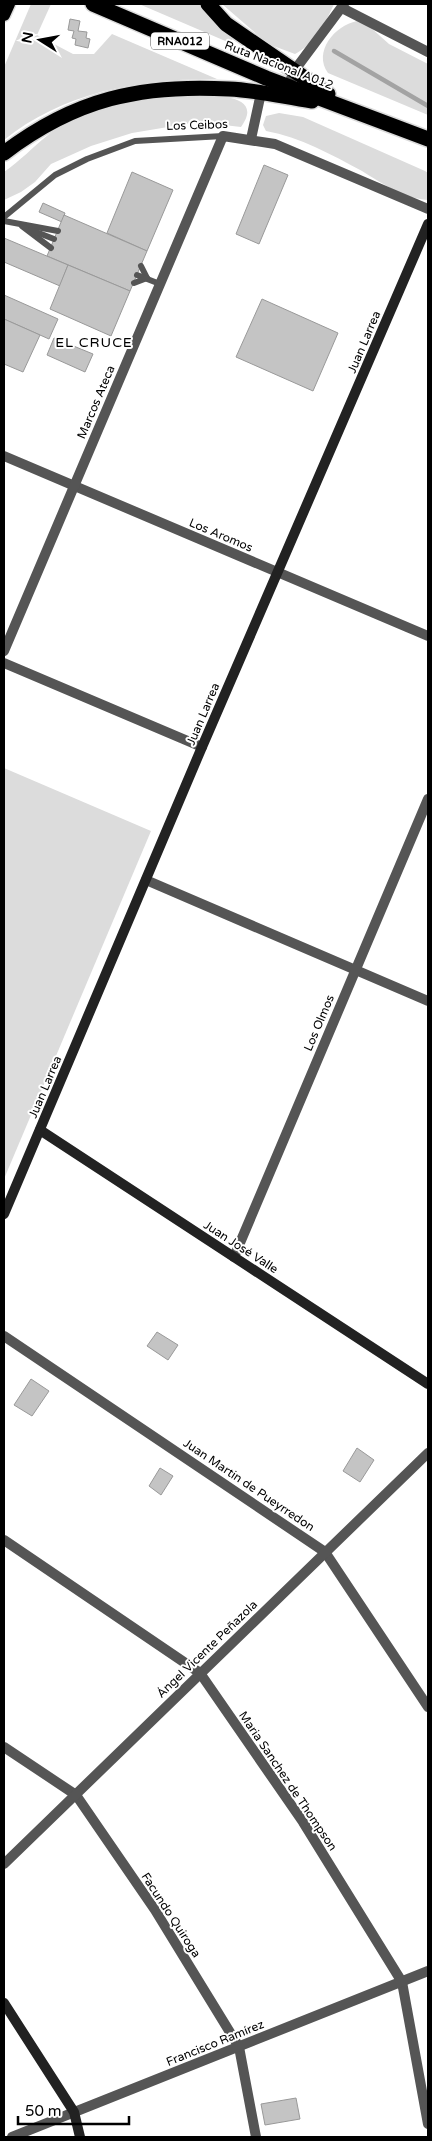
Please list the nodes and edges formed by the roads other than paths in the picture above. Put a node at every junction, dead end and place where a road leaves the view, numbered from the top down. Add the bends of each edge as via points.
1 (9, 4) edge
2 (93, 4) edge
3 (208, 4) edge
4 (343, 6) edge
5 (4, 15) edge
6 (428, 52) edge
7 (294, 71) junction
8 (286, 92) junction
9 (261, 93) junction
10 (345, 106) junction
11 (223, 136) junction
12 (251, 139) junction
13 (428, 139) edge
14 (4, 153) edge
15 (428, 209) edge
16 (4, 217) edge
17 (4, 221) edge
18 (428, 224) edge
19 (21, 225) junction
20 (58, 231) dead end
21 (54, 239) dead end
22 (51, 248) dead end
23 (141, 266) dead end
24 (137, 275) dead end
25 (147, 278) junction
26 (134, 283) dead end
27 (160, 284) junction
28 (4, 456) edge
29 (74, 486) junction
30 (277, 573) junction
31 (428, 636) edge
32 (4, 651) edge
33 (4, 663) edge
34 (202, 747) junction
35 (428, 799) edge
36 (146, 880) junction
37 (356, 970) junction
38 (428, 1001) edge
39 (40, 1130) junction
40 (4, 1214) edge
41 (234, 1257) junction
42 (4, 1336) edge
43 (428, 1384) edge
44 (428, 1453) edge
45 (4, 1540) edge
46 (326, 1552) junction
47 (200, 1673) junction
48 (428, 1707) edge
49 (4, 1747) edge
50 (76, 1795) junction
51 (4, 1864) edge
52 (428, 1971) edge
53 (402, 1982) junction
54 (4, 2003) edge
55 (238, 2047) junction
56 (74, 2112) junction
57 (428, 2124) edge
58 (12, 2137) edge
59 (80, 2137) edge
60 (256, 2137) edge

1 - 5 main road
2 - 8 highway, Ruta Nacional A012 / RNA012
3 - 7 highway via 226,24
4 - 6 street
4 - 7 street
7 - 8 street
7 - 10 highway
8 - 9 highway
8 - 10 highway, Ruta Nacional A012 / RNA012
9 - 12 street
9 - 14 highway via 187,88 146,90 99,100 57,117
10 - 13 highway, Ruta Nacional A012 / RNA012
11 - 12 street, Los Ceibos
11 - 16 lane, Los Ceibos via 135,142 95,156 55,175
11 - 27 street, Marcos Ateca
12 - 15 street, Los Ceibos via 275,144
17 - 19 lane
18 - 30 street, Juan Larrea
19 - 20 lane
19 - 21 lane
19 - 22 lane
23 - 25 lane
24 - 25 lane
25 - 26 lane
25 - 27 lane
27 - 29 street, Marcos Ateca
28 - 29 street, Los Aromos
29 - 30 street, Los Aromos
29 - 32 street, Marcos Ateca
30 - 31 street, Los Aromos
30 - 34 street, Juan Larrea
33 - 34 street
34 - 36 street, Juan Larrea
35 - 37 street, Los Olmos
36 - 37 street
36 - 39 street, Juan Larrea
37 - 38 street
37 - 41 street, Los Olmos
39 - 40 street, Juan Larrea
39 - 41 street, Juan José Valle
41 - 43 street, Juan José Valle
42 - 46 street, Juan Martin de Pueyrredon
44 - 46 street, Ángel Vicente Peñazola
45 - 47 street, Maria Sanchez de Thompson
46 - 47 street, Ángel Vicente Peñazola
46 - 48 street, Juan Martin de Pueyrredon
47 - 50 street, Ángel Vicente Peñazola
47 - 53 street, Maria Sanchez de Thompson via 302,1822
49 - 50 street, Facundo Quiroga
50 - 51 street, Ángel Vicente Peñazola
50 - 55 street, Facundo Quiroga via 154,1910
52 - 53 street, Francisco Ramírez
53 - 55 street, Francisco Ramírez
53 - 57 street, Maria Sanchez de Thompson
54 - 56 street
55 - 56 street, Francisco Ramírez
55 - 60 street, Facundo Quiroga
56 - 58 street, Francisco Ramírez
56 - 59 street

